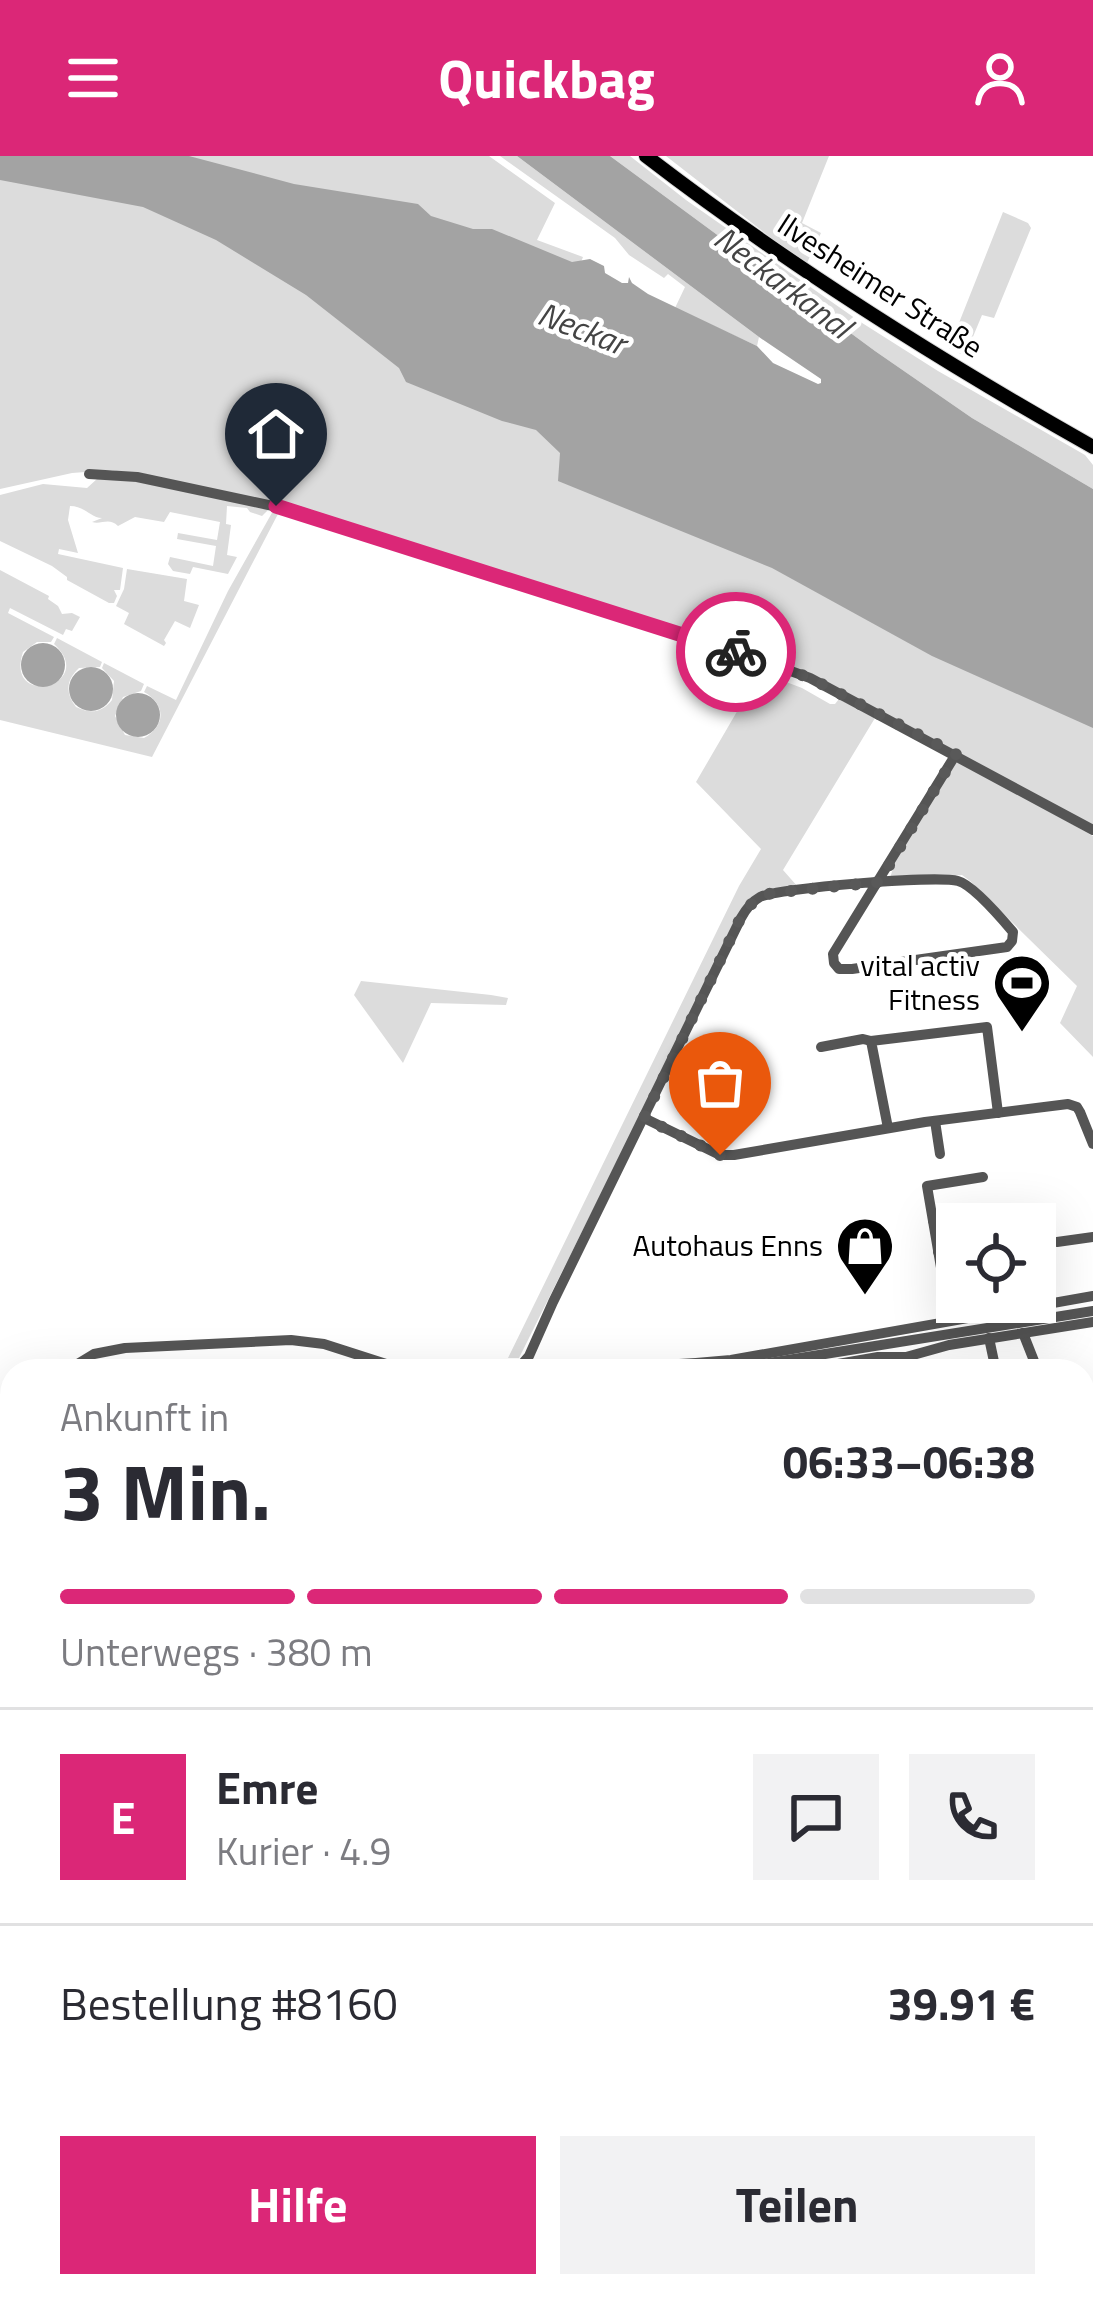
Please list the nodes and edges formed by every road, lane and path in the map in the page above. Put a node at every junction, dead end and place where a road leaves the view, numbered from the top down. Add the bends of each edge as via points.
1 (646, 156) edge
2 (1093, 447) edge
3 (88, 474) dead end
4 (956, 754) junction
5 (1093, 830) edge
6 (879, 882) junction
7 (871, 1041) junction
8 (821, 1047) dead end
9 (998, 1113) junction
10 (644, 1118) junction
11 (935, 1121) junction
12 (888, 1128) junction
13 (1093, 1144) edge
14 (940, 1154) dead end
15 (983, 1177) dead end
16 (936, 1220) edge
17 (933, 1221) junction
18 (1093, 1237) edge
19 (936, 1240) edge
20 (1057, 1242) dead end
21 (1093, 1295) edge
22 (1056, 1301) edge
23 (1093, 1311) edge
24 (936, 1322) edge
25 (1093, 1322) edge
26 (1023, 1333) junction
27 (989, 1338) junction
28 (905, 1357) joint
29 (86, 1359) edge
30 (372, 1359) edge
31 (526, 1359) edge
32 (729, 1359) edge
33 (794, 1359) edge
34 (868, 1359) edge
35 (993, 1359) edge
36 (1033, 1359) edge

1 - 2 main road, Ilvesheimer Straße via 920,348
3 - 4 street via 276,506 810,678
4 - 5 street
4 - 6 street
6 - 6 street via 833,954 839,969 1012,941 1006,924 961,882
6 - 10 street via 771,893 753,902
7 - 8 street
7 - 9 street via 987,1027
7 - 12 street
9 - 11 street
9 - 13 street via 1072,1105
10 - 12 street via 720,1155
10 - 31 street
11 - 12 street
11 - 14 street
15 - 17 street via 927,1186
16 - 17 street
17 - 19 street
18 - 20 street
21 - 22 street
23 - 33 street
24 - 32 street
25 - 26 street
26 - 27 street
26 - 36 street
27 - 28 street
27 - 35 street
28 - 34 street
29 - 30 street via 167,1345 291,1340

